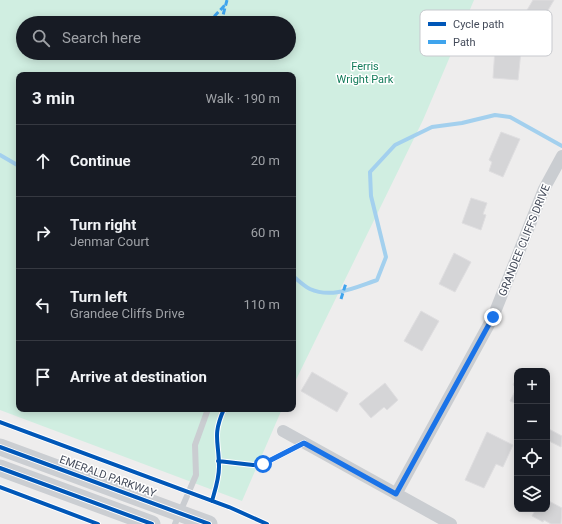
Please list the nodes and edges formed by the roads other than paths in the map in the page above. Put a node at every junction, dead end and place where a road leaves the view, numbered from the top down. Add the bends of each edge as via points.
1 (561, 157) edge
2 (207, 412) edge
3 (283, 431) dead end
4 (0, 446) edge
5 (0, 468) edge
6 (396, 494) junction
7 (178, 518) edge
8 (152, 524) edge
9 (209, 524) edge
10 (451, 524) edge

1 - 6 street, GRANDEE CLIFFS DRIVE via 544,189 493,317
2 - 7 lane via 195,445 196,475
3 - 6 street
4 - 7 main road, EMERALD PARKWAY
5 - 8 main road
6 - 10 street
7 - 9 main road, EMERALD PARKWAY

